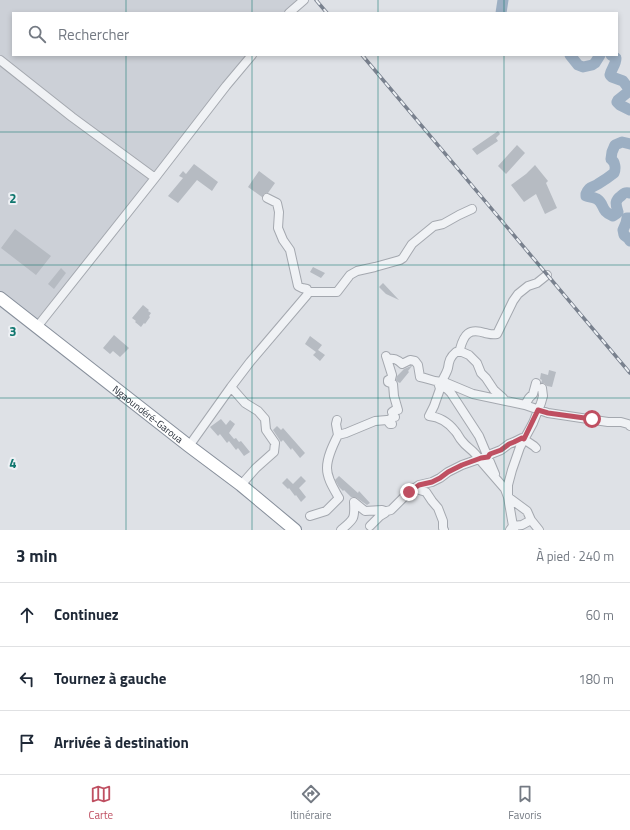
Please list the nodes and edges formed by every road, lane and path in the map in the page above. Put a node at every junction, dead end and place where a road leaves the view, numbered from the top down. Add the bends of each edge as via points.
1 (304, 0) edge
2 (290, 12) edge
3 (251, 56) edge
4 (0, 60) edge
5 (155, 178) junction
6 (268, 198) dead end
7 (472, 210) dead end
8 (548, 274) dead end
9 (308, 292) junction
10 (0, 298) edge
11 (36, 327) junction
12 (462, 352) junction
13 (440, 384) junction
14 (231, 387) junction
15 (506, 400) junction
16 (525, 405) junction
17 (538, 410) junction
18 (337, 420) dead end
19 (629, 425) edge
20 (338, 435) junction
21 (524, 439) junction
22 (189, 446) junction
23 (536, 448) dead end
24 (488, 457) junction
25 (479, 460) junction
26 (497, 479) junction
27 (241, 486) junction
28 (413, 488) junction
29 (508, 497) junction
30 (385, 513) junction
31 (310, 516) dead end
32 (531, 520) junction
33 (370, 526) dead end
34 (512, 529) edge
35 (295, 530) edge
36 (341, 530) edge
37 (444, 530) edge
38 (539, 530) edge

1 - 2 street
3 - 5 street
4 - 5 street
5 - 11 street
6 - 9 street via 277,203 278,228 290,250 298,286 307,289
7 - 9 street via 434,226 412,244 400,260 350,275 337,292
8 - 12 street via 518,294 497,334 470,331 461,343
9 - 14 street
10 - 11 highway, Ngaoundéré-Garoua
11 - 22 highway, Ngaoundéré-Garoua
12 - 13 street via 452,355
12 - 15 street via 477,363 494,390
13 - 15 street
13 - 20 street via 420,377 415,361 410,360 402,364 398,359 386,358 392,375 388,382 394,384 398,410 392,412 395,417 390,419 392,424 387,420 375,421
13 - 24 street via 451,393 479,436
13 - 25 street via 429,416 447,423
14 - 22 street
14 - 27 street via 245,403 265,419 266,430 275,443 274,452
15 - 16 street
16 - 17 street
16 - 17 street via 539,385 543,396
17 - 19 street
17 - 21 street
18 - 20 street
20 - 31 street via 330,453 327,469 330,482 339,498 326,511
21 - 23 street
21 - 24 street via 509,444
21 - 29 street via 512,470
22 - 27 highway, Ngaoundéré-Garoua
24 - 25 street
24 - 26 street
25 - 26 street
25 - 28 street via 462,465 432,482
26 - 29 street via 505,488
27 - 35 highway, Ngaoundéré-Garoua
28 - 30 street
28 - 37 street via 426,492 438,508
29 - 32 street via 527,511
29 - 34 street
30 - 33 street
30 - 36 street via 382,510 365,511 354,502 353,518
32 - 34 street
32 - 38 street

